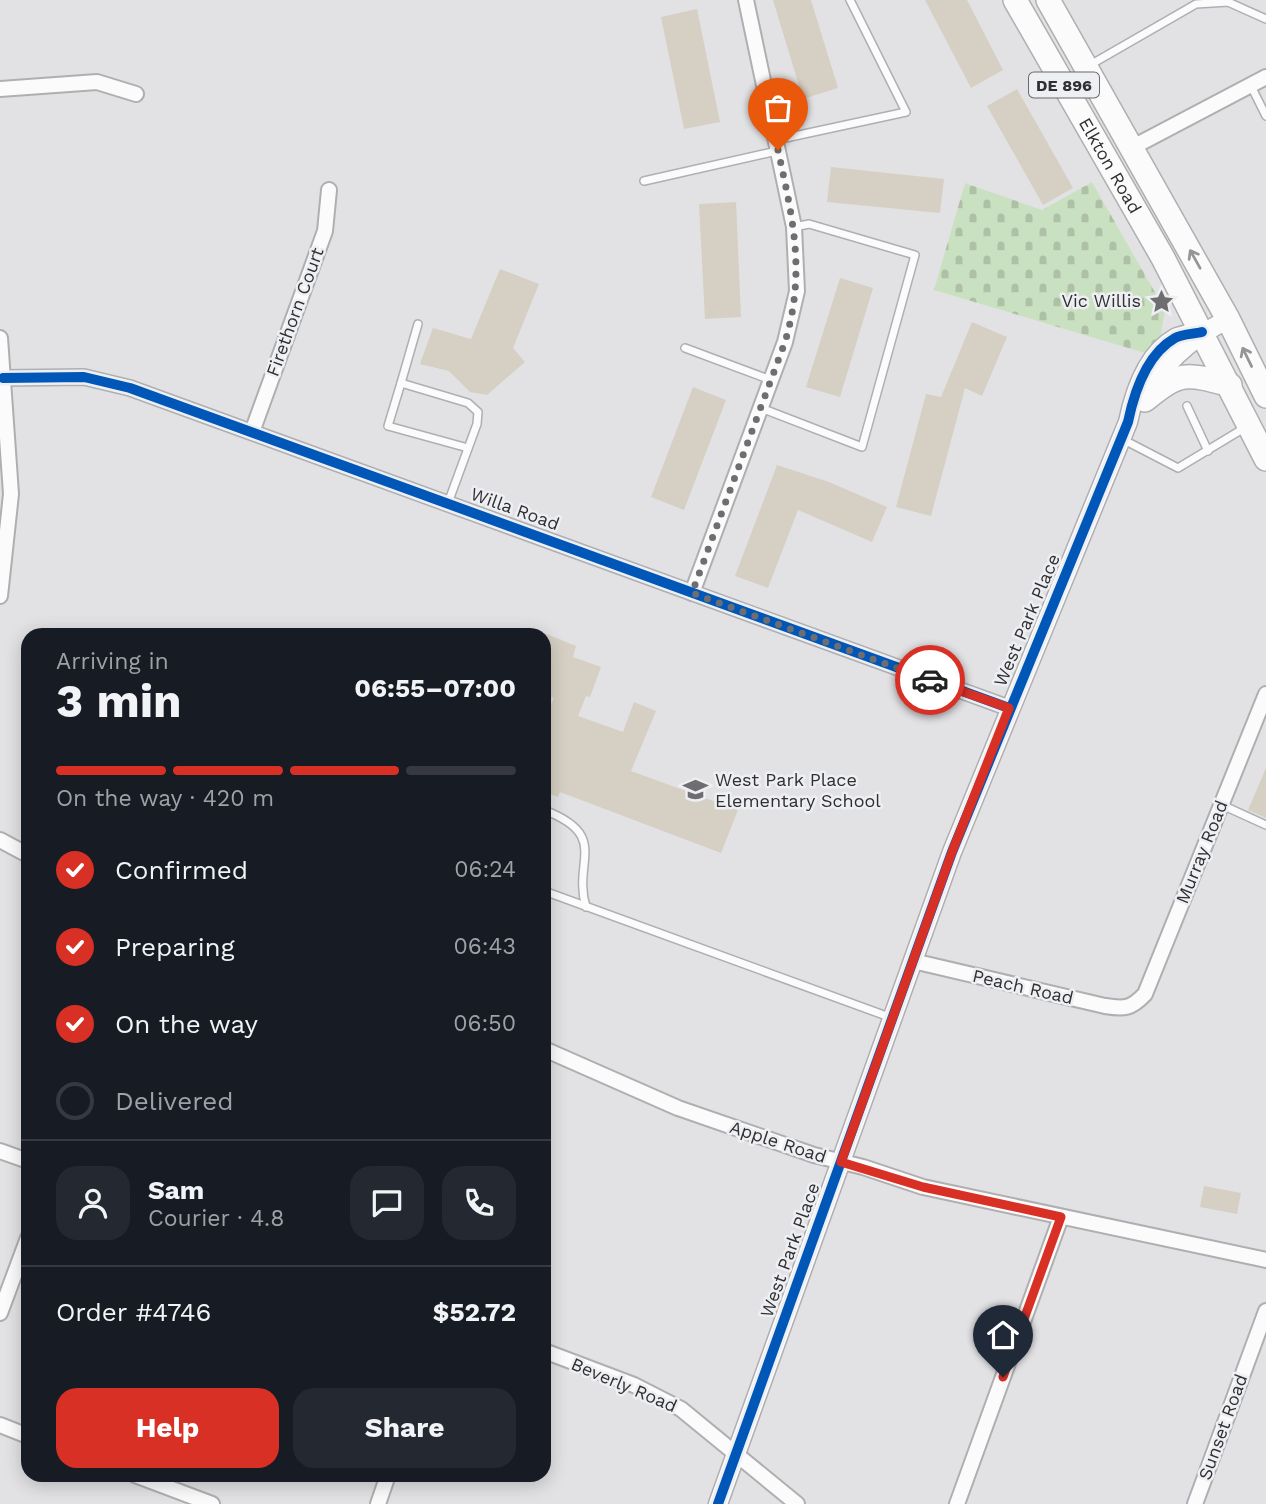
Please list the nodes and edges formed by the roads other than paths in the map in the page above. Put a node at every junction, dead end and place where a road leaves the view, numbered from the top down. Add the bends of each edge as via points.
1 (746, 0) edge
2 (850, 0) edge
3 (1015, 0) edge
4 (1048, 0) edge
5 (1266, 19) edge
6 (1086, 68) junction
7 (1266, 77) edge
8 (1251, 85) junction
9 (0, 89) edge
10 (135, 93) dead end
11 (1266, 116) edge
12 (777, 145) junction
13 (1133, 148) junction
14 (644, 181) dead end
15 (329, 190) dead end
16 (794, 227) junction
17 (1228, 319) junction
18 (418, 324) dead end
19 (1202, 332) junction
20 (0, 338) edge
21 (685, 348) dead end
22 (3, 377) junction
23 (771, 380) junction
24 (401, 383) junction
25 (1230, 385) junction
26 (1266, 396) edge
27 (1145, 400) junction
28 (1187, 406) dead end
29 (760, 407) junction
30 (1249, 425) junction
31 (1125, 431) junction
32 (251, 432) junction
33 (468, 449) junction
34 (1208, 451) junction
35 (1266, 459) edge
36 (448, 503) junction
37 (4, 533) edge
38 (692, 593) junction
39 (0, 596) edge
40 (1266, 694) edge
41 (1009, 708) junction
42 (1221, 805) junction
43 (551, 813) edge
44 (1266, 825) edge
45 (0, 840) edge
46 (21, 851) edge
47 (551, 894) edge
48 (586, 907) junction
49 (913, 961) junction
50 (1134, 1006) joint
51 (892, 1018) junction
52 (551, 1052) edge
53 (0, 1151) edge
54 (21, 1158) edge
55 (841, 1162) junction
56 (1061, 1217) junction
57 (21, 1257) edge
58 (1266, 1260) edge
59 (1266, 1311) edge
60 (0, 1313) edge
61 (551, 1354) edge
62 (0, 1425) edge
63 (21, 1433) edge
64 (736, 1453) junction
65 (154, 1482) edge
66 (386, 1482) edge
67 (212, 1504) edge
68 (378, 1504) edge
69 (718, 1504) edge
70 (797, 1504) edge
71 (957, 1504) edge
72 (1195, 1504) edge

1 - 12 street
2 - 12 lane via 906,112
3 - 19 main road, Elkton Road / DE 896
4 - 6 main road, Elkton Road / DE 896
5 - 6 lane via 1228,2 1196,4
6 - 13 main road, Elkton Road / DE 896
7 - 8 street
8 - 11 lane
8 - 13 street
9 - 10 street via 97,82
12 - 14 lane
12 - 16 street
17 -> 13 main road, Elkton Road / DE 896
15 - 32 street, Firethorn Court via 325,230
16 - 23 street via 798,272 794,308
16 - 29 lane via 809,224 915,255 862,447
17 - 19 street, West Park Place
26 -> 17 main road, DE 896
18 - 24 lane
19 - 25 main road, DE 896
19 - 27 street, West Park Place via 1161,372
19 - 31 street, West Park Place via 1176,338 1150,365 1133,396
20 - 22 street
21 - 23 lane
22 - 32 street, Willa Road via 99,380
22 - 37 street via 10,495
23 - 29 street
24 - 33 lane via 477,408
24 - 33 lane via 388,426
25 - 27 main road via 1181,376 1167,381
25 - 30 main road, DE 896
27 - 31 street, West Park Place
28 - 34 lane
29 - 38 street
30 - 34 lane
30 - 35 main road, DE 896
31 - 34 lane via 1178,468
31 - 41 street, West Park Place
32 - 36 street, Willa Road
33 - 36 lane
36 - 38 street, Willa Road
37 - 39 street
38 - 41 street, Willa Road
40 - 42 street, Murray Road
41 - 49 street, West Park Place
42 - 44 lane
42 - 50 street, Murray Road via 1145,994
43 - 48 lane via 563,817 580,834 587,857 581,891
45 - 46 street
47 - 48 lane
48 - 51 lane
49 - 50 street, Peach Road via 1105,1006
49 - 51 street, West Park Place
51 - 55 street, West Park Place
52 - 55 street, Apple Road via 678,1108
53 - 54 street
55 - 56 street, Apple Road via 923,1187
55 - 64 street, West Park Place
56 - 58 street, Apple Road
56 - 71 street
57 - 60 street
59 - 72 street, Sunset Road
61 - 64 street, Beverly Road via 659,1396 696,1419
62 - 63 street
64 - 69 street, West Park Place
64 - 70 street, Beverly Road
65 - 67 street
66 - 68 street

